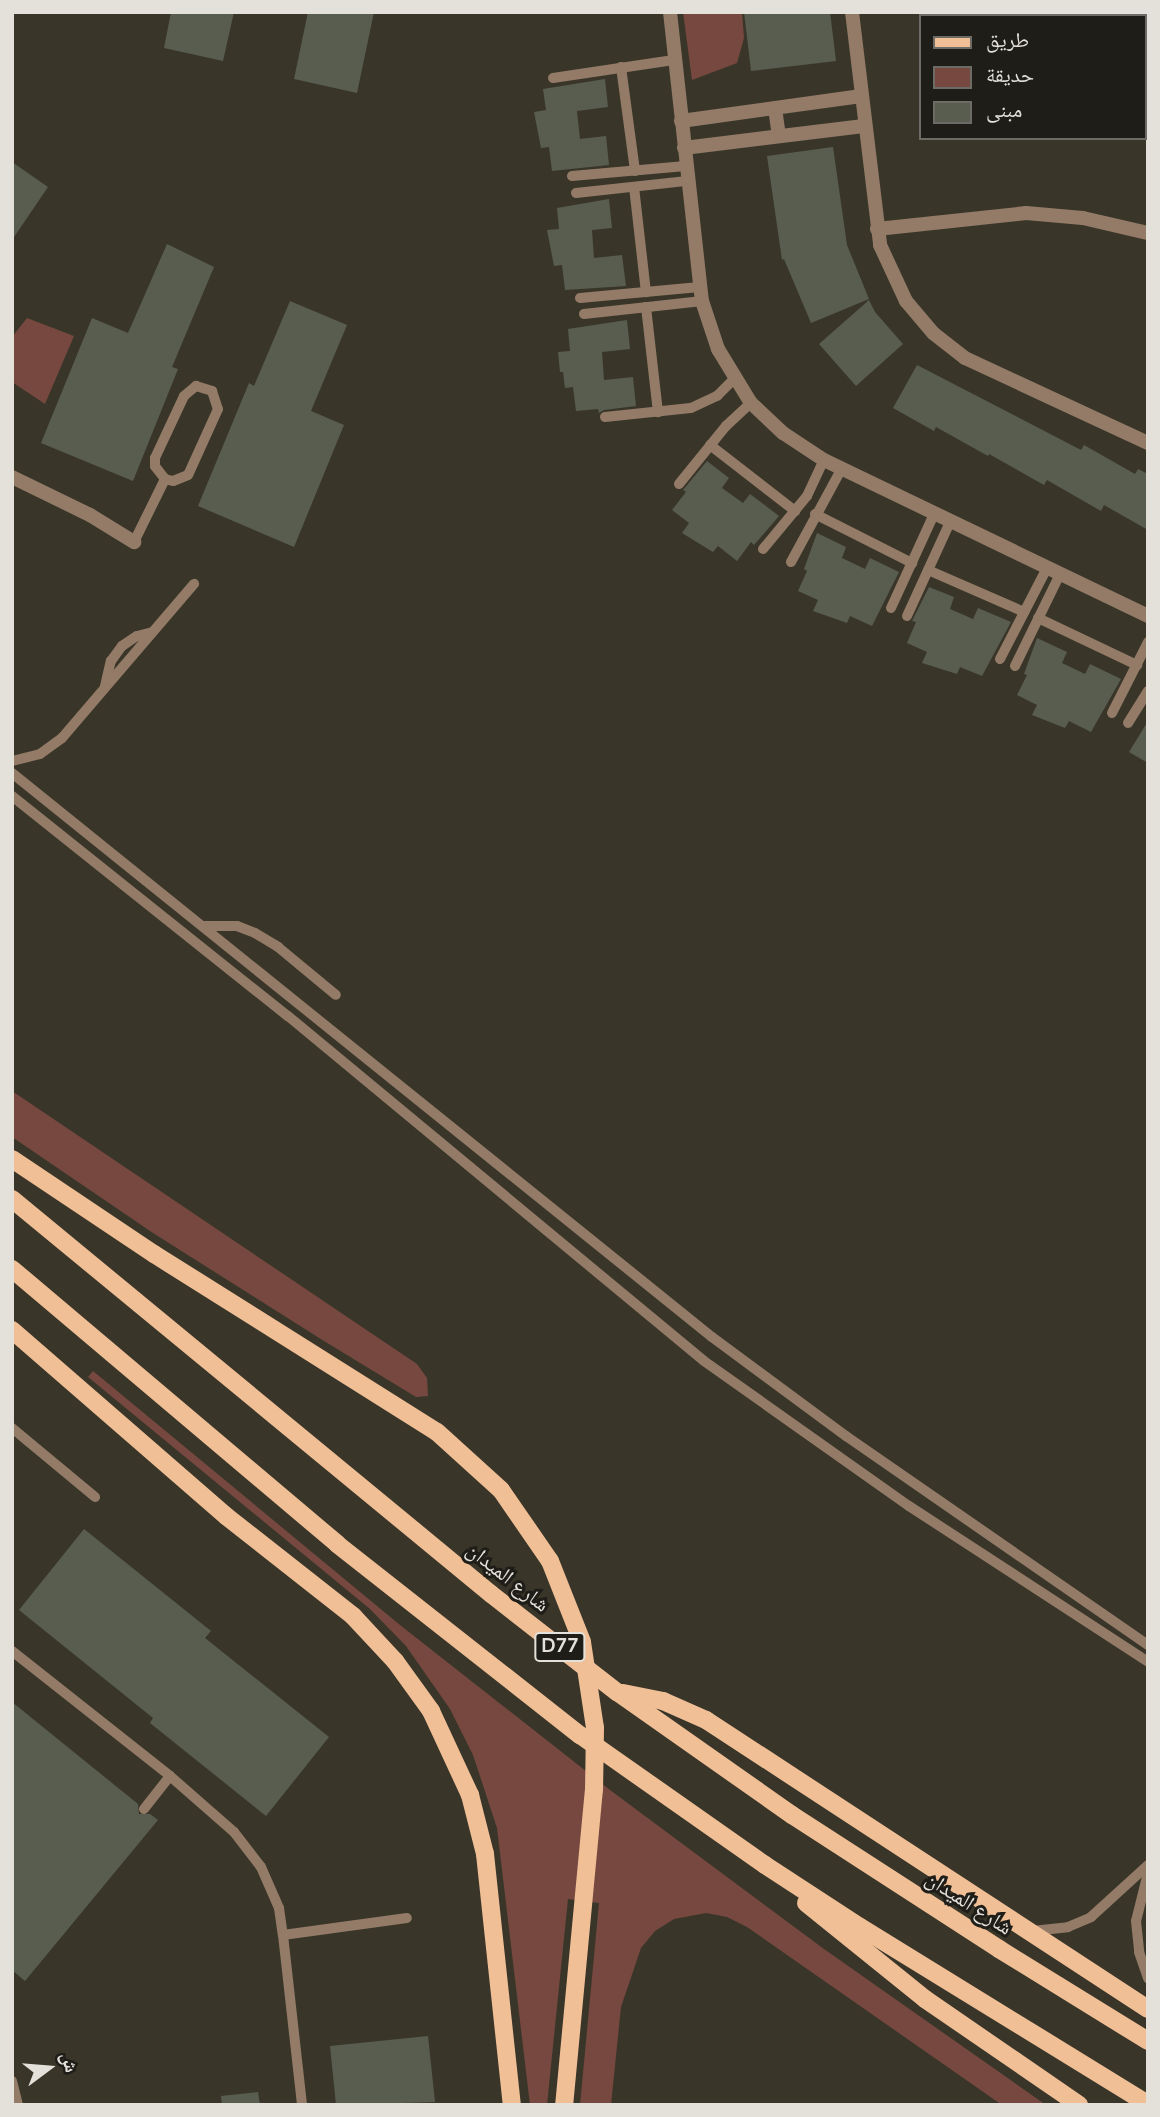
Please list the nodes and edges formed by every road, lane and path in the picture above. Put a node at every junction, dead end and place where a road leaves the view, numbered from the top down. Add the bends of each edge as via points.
1 (670, 12) edge
2 (852, 12) edge
3 (674, 60) junction
4 (621, 68) junction
5 (553, 78) dead end
6 (861, 96) junction
7 (775, 108) junction
8 (681, 121) junction
9 (864, 126) junction
10 (779, 136) junction
11 (684, 148) junction
12 (635, 170) junction
13 (686, 173) junction
14 (572, 176) dead end
15 (635, 187) junction
16 (576, 193) dead end
17 (877, 229) junction
18 (1148, 233) edge
19 (646, 292) junction
20 (700, 294) junction
21 (580, 298) dead end
22 (646, 307) junction
23 (584, 314) dead end
24 (734, 379) junction
25 (751, 402) junction
26 (658, 412) junction
27 (605, 417) dead end
28 (1148, 443) edge
29 (710, 445) junction
30 (824, 460) junction
31 (841, 470) junction
32 (12, 477) edge
33 (165, 479) junction
34 (679, 484) dead end
35 (795, 511) junction
36 (815, 514) junction
37 (934, 514) junction
38 (950, 522) junction
39 (134, 542) joint
40 (763, 549) dead end
41 (791, 562) dead end
42 (912, 563) junction
43 (928, 570) junction
44 (1053, 571) junction
45 (194, 584) dead end
46 (891, 608) dead end
47 (1024, 612) junction
48 (907, 616) dead end
49 (1148, 616) edge
50 (1038, 618) junction
51 (1148, 642) edge
52 (1000, 659) dead end
53 (1137, 665) junction
54 (1015, 666) dead end
55 (1148, 691) edge
56 (1112, 713) dead end
57 (1128, 723) dead end
58 (12, 761) edge
59 (12, 773) edge
60 (12, 796) edge
61 (203, 926) junction
62 (336, 995) dead end
63 (12, 1159) edge
64 (12, 1199) edge
65 (12, 1269) edge
66 (12, 1330) edge
67 (12, 1429) edge
68 (95, 1497) dead end
69 (1148, 1645) edge
70 (12, 1651) edge
71 (1148, 1662) edge
72 (617, 1692) junction
73 (170, 1776) junction
74 (144, 1809) dead end
75 (765, 1865) junction
76 (1148, 1865) edge
77 (1148, 1872) edge
78 (407, 1918) dead end
79 (1027, 1930) junction
80 (283, 1935) junction
81 (1148, 1978) edge
82 (1148, 2009) edge
83 (1148, 2041) edge
84 (12, 2081) edge
85 (564, 2102) edge
86 (1148, 2104) edge
87 (18, 2105) edge
88 (302, 2105) edge
89 (512, 2105) edge
90 (1079, 2105) edge

1 - 3 street
2 - 6 street
3 - 4 lane
3 - 8 street
4 - 5 lane
4 - 12 lane
6 - 7 street
6 - 9 street
7 - 8 street
7 - 10 street
8 - 11 street
9 - 10 street
9 - 17 street
10 - 11 street
11 - 13 street
12 - 13 lane
12 - 14 lane
13 - 15 lane
13 - 20 street
15 - 16 lane
15 - 19 lane
17 - 18 street via 1026,213 1083,218
17 - 28 street via 887,265 906,301 948,346 983,369
19 - 20 lane
19 - 21 lane
20 - 22 lane
20 - 24 street via 718,349
22 - 23 lane
22 - 26 lane
24 - 25 street
24 - 26 lane via 700,405
25 - 29 lane
25 - 30 street via 783,433
26 - 27 lane
29 - 34 lane
29 - 35 lane
30 - 31 street
30 - 35 lane
31 - 36 lane
31 - 37 street
32 - 39 street
33 - 33 lane via 155,466 163,440 187,391 196,386 208,388 216,396 218,409 192,468 181,479
33 - 39 lane
35 - 40 lane
36 - 41 lane
36 - 42 lane
37 - 38 street
37 - 42 lane
38 - 43 lane
38 - 44 street
42 - 46 lane
43 - 47 lane
43 - 48 lane
44 - 47 lane
44 - 49 street
44 - 50 lane
45 - 58 lane via 54,745
47 - 52 lane
50 - 53 lane
50 - 54 lane
51 - 53 lane
53 - 56 lane
55 - 57 lane
59 - 61 lane
60 - 71 lane via 294,1021 704,1361 909,1506
61 - 62 lane via 237,926 255,933
61 - 69 lane via 712,1337 846,1436
63 - 85 main road via 437,1432 481,1469 536,1536 573,1614 588,1670 595,1758
64 - 72 main road, شارع الميدان / D77
65 - 75 main road, D77 via 417,1609 580,1735
66 - 89 main road via 226,1516 353,1616 396,1661 425,1702 459,1766 478,1824 489,1885
67 - 68 lane
70 - 73 lane
72 - 79 main road via 663,1701 706,1720
72 - 83 main road, شارع الميدان / D77 via 814,1830
73 - 74 lane
73 - 80 lane via 245,1845 271,1887
75 - 86 main road, D77
75 - 90 main road via 884,1968
76 - 79 lane via 1091,1917 1054,1930
77 - 81 lane via 1136,1921
78 - 80 lane
79 - 82 main road
80 - 88 lane
84 - 87 lane

